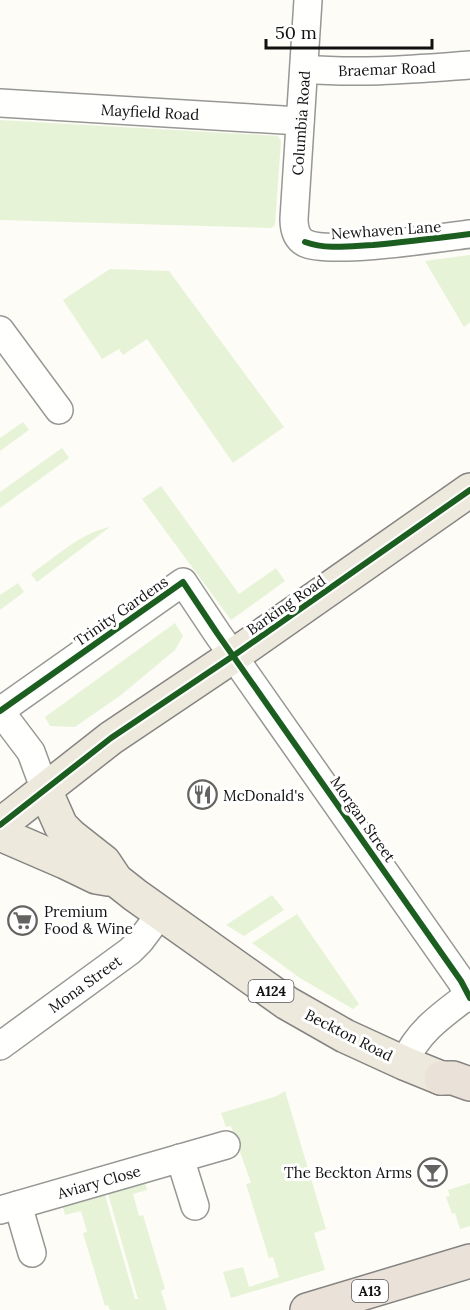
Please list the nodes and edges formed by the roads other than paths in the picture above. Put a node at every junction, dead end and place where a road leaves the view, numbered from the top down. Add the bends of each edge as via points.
1 (308, 0) edge
2 (470, 65) edge
3 (305, 69) junction
4 (0, 102) edge
5 (300, 121) junction
6 (470, 234) edge
7 (305, 242) joint
8 (0, 330) edge
9 (59, 410) dead end
10 (470, 490) edge
11 (233, 656) junction
12 (0, 711) edge
13 (45, 790) junction
14 (0, 825) edge
15 (0, 834) edge
16 (116, 880) junction
17 (161, 913) junction
18 (470, 996) edge
19 (0, 1046) edge
20 (404, 1063) junction
21 (456, 1081) edge
22 (226, 1145) dead end
23 (180, 1158) junction
24 (195, 1206) dead end
25 (9, 1208) edge
26 (32, 1253) dead end
27 (470, 1261) edge
28 (307, 1310) edge

1 - 3 street, Columbia Road
2 - 3 street, Braemar Road via 384,71
3 - 5 street, Columbia Road
4 - 5 street, Mayfield Road
5 - 7 street, Columbia Road via 294,226
6 - 7 street, Newhaven Lane via 338,247
8 - 9 street
10 - 11 main road, Barking Road
11 - 12 street, Trinity Gardens via 183,582
11 - 13 main road, Barking Road via 111,738
11 - 18 street, Morgan Street
12 - 13 street via 31,752
13 - 14 main road, Barking Road
13 - 16 main road, Beckton Road / A124 via 62,826 104,862
15 - 16 main road, Beckton Road / A124 via 96,878
16 - 17 main road, Beckton Road / A124
17 - 19 street, Mona Street via 130,951
17 - 20 main road, Beckton Road / A124 via 287,1003
18 - 20 street via 421,1035
20 - 21 main road, Beckton Road / A124
22 - 23 street, Aviary Close
23 - 24 street
23 - 25 street, Aviary Close
25 - 26 street, Aviary Close
27 - 28 highway, A13

